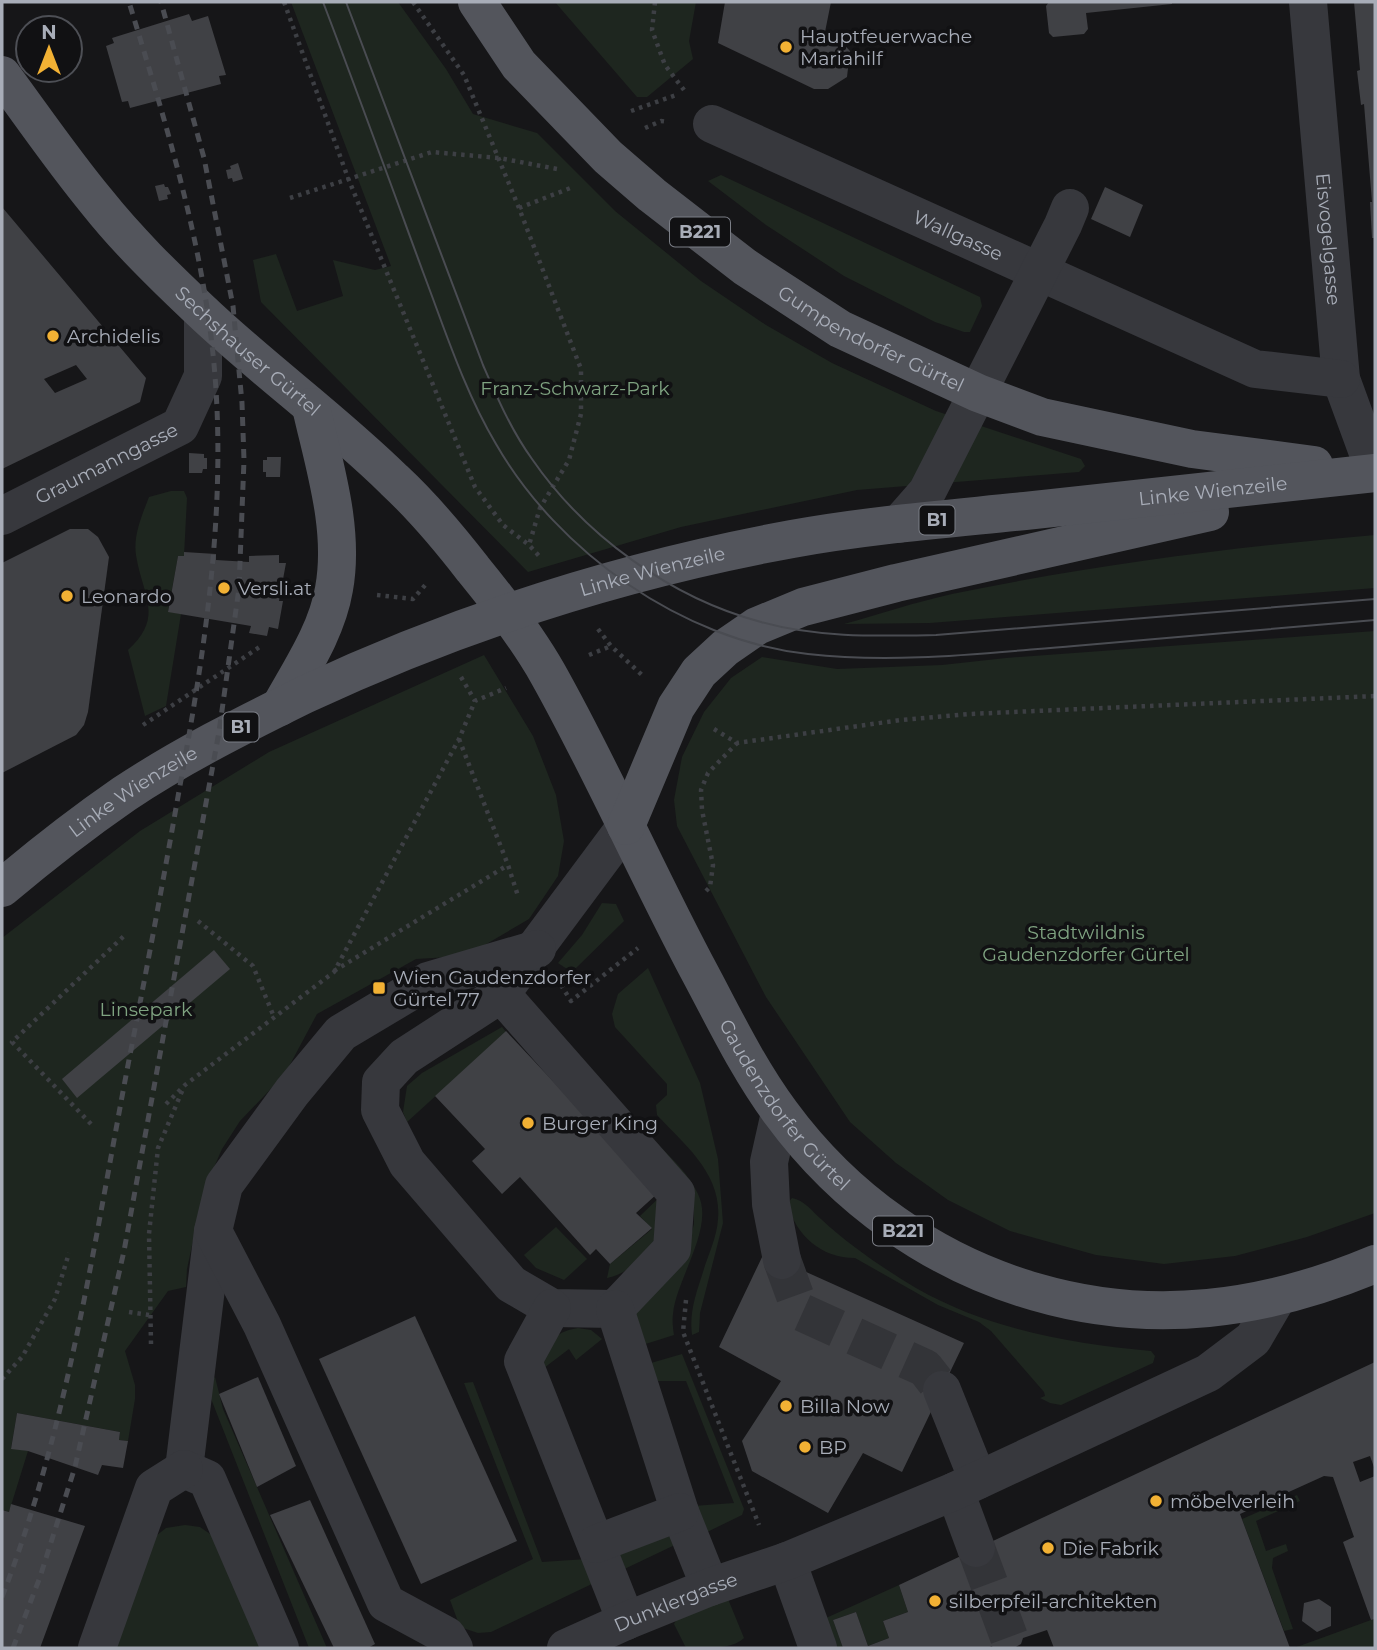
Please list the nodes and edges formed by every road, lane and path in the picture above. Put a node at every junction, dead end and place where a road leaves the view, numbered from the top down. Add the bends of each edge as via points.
1 (284, 2) edge
2 (413, 2) edge
3 (477, 2) edge
4 (655, 2) edge
5 (1308, 2) edge
6 (2, 75) edge
7 (631, 111) dead end
8 (712, 124) dead end
9 (499, 158) junction
10 (564, 166) dead end
11 (348, 178) junction
12 (290, 198) dead end
13 (1070, 208) dead end
14 (1039, 271) junction
15 (203, 313) junction
16 (1340, 379) junction
17 (978, 393) junction
18 (311, 407) junction
19 (1375, 473) edge
20 (2, 516) edge
21 (898, 524) junction
22 (438, 579) dead end
23 (374, 595) dead end
24 (508, 613) junction
25 (268, 641) dead end
26 (611, 646) dead end
27 (454, 665) dead end
28 (1375, 696) edge
29 (281, 707) junction
30 (676, 707) junction
31 (134, 731) dead end
32 (625, 826) junction
33 (508, 865) dead end
34 (2, 888) edge
35 (198, 921) dead end
36 (124, 936) dead end
37 (537, 949) junction
38 (334, 972) junction
39 (502, 994) junction
40 (274, 1017) junction
41 (185, 1085) junction
42 (166, 1104) dead end
43 (780, 1112) junction
44 (91, 1124) dead end
45 (213, 1231) junction
46 (69, 1253) dead end
47 (782, 1260) tunnel mouth
48 (1375, 1264) edge
49 (1277, 1298) junction
50 (552, 1308) junction
51 (615, 1309) junction
52 (129, 1312) dead end
53 (149, 1315) junction
54 (152, 1356) dead end
55 (2, 1379) edge
56 (942, 1390) tunnel mouth
57 (184, 1469) junction
58 (966, 1486) junction
59 (680, 1512) junction
60 (596, 1544) junction
61 (976, 1548) tunnel mouth
62 (788, 1561) junction
63 (710, 1587) junction
64 (625, 1621) junction
65 (97, 1648) edge
66 (280, 1648) edge
67 (454, 1648) edge
68 (566, 1648) edge
69 (818, 1648) edge

1 - 11 path
2 - 9 path via 464,75
3 - 17 main road, Gumpendorfer Gürtel / B221 via 519,65 608,158 652,195 745,267 840,329
4 - 7 path via 652,30 664,65 686,92
5 - 16 street, Eisvogelgasse
6 - 15 main road, Sechshauser Gürtel / B221 via 96,201
8 - 14 street, Wallgasse
9 - 10 path via 556,170
9 - 11 path via 432,152
9 - 11 path via 580,369 581,414 569,460 540,508 529,545 503,525 475,487
11 - 12 path
13 - 14 street
14 - 16 street, Wallgasse via 1255,369
14 - 17 street
15 - 18 main road, Sechshauser Gürtel / B221
15 - 20 street, Graumanngasse via 203,376 180,426
16 - 19 street, Eisvogelgasse
17 - 19 main road, Gumpendorfer Gürtel / B221 via 1042,417 1118,435
17 - 21 street via 927,492
18 - 24 main road, Sechshauser Gürtel / B221 via 393,478
18 - 29 main road via 332,504 337,559 334,590 319,637
19 - 21 main road, Linke Wienzeile / B1
19 - 30 main road via 803,607 757,626 725,648 699,672
21 - 24 main road, Linke Wienzeile / B1 via 695,559
22 - 23 path via 413,599
24 - 29 main road, Linke Wienzeile / B1 via 358,670
24 - 32 main road, Gaudenzdorfer Gürtel / B221 via 546,672
25 - 31 path
26 - 30 path
27 - 38 path via 475,701
28 - 30 path via 970,714 737,743
29 - 34 main road, Linke Wienzeile / B1 via 203,746 125,793
30 - 32 main road
32 - 37 street
32 - 43 main road, Gaudenzdorfer Gürtel / B221 via 748,1063
33 - 38 path
35 - 40 path via 253,966
36 - 44 path via 12,1042
37 - 39 street
37 - 45 street via 428,981 341,1033 224,1185
38 - 40 path
39 - 50 street via 404,1057 381,1082 380,1110 407,1163 502,1274
39 - 51 street via 676,1193 672,1249
40 - 41 path
41 - 42 path
41 - 53 path via 158,1148 149,1234
43 - 47 street via 769,1162 771,1204
43 - 49 main road, Gaudenzdorfer Gürtel / B221 via 817,1157 900,1229 951,1260 1003,1283 1111,1308 1222,1308
45 - 57 street
45 - 67 street via 262,1325 386,1603 447,1636
46 - 55 path via 57,1300 22,1357
48 - 49 main road, Gaudenzdorfer Gürtel / B221 via 1331,1283
49 - 58 street via 1253,1339 1208,1373
50 - 51 street
50 - 60 street via 523,1361
51 - 59 street
52 - 53 path
53 - 54 path
56 - 58 street
57 - 65 street via 154,1488
57 - 66 street via 207,1479
58 - 61 street
58 - 62 street
59 - 60 street
59 - 63 street
60 - 64 street
62 - 63 street, Dunklergasse
62 - 69 street
63 - 64 street, Dunklergasse
64 - 68 street, Dunklergasse

